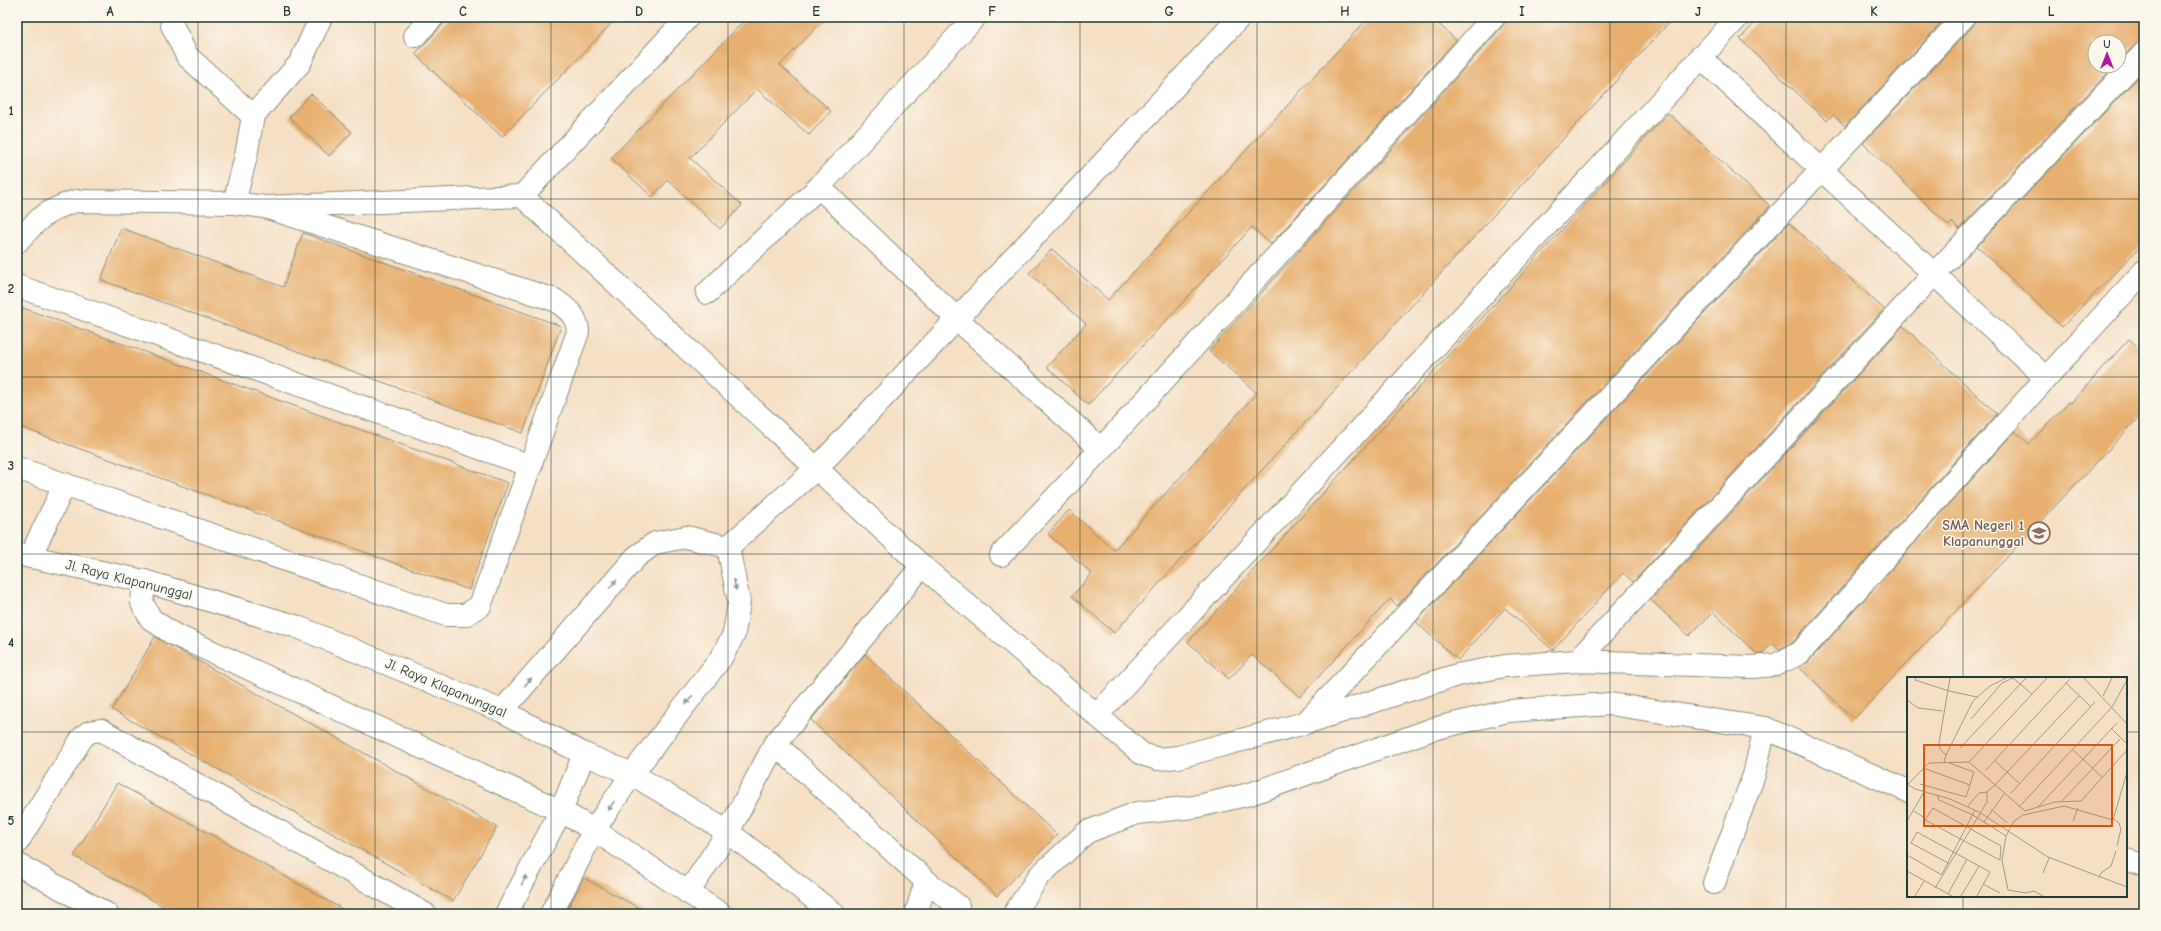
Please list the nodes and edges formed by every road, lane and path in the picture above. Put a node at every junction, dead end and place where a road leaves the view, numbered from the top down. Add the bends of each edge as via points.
1 (172, 17) edge
2 (321, 17) edge
3 (433, 17) edge
4 (688, 17) edge
5 (975, 17) edge
6 (1240, 17) edge
7 (1494, 17) edge
8 (1738, 17) edge
9 (1964, 17) edge
10 (415, 36) dead end
11 (2144, 53) edge
12 (1700, 57) junction
13 (253, 116) junction
14 (1822, 171) junction
15 (819, 188) junction
16 (522, 196) junction
17 (234, 203) junction
18 (266, 207) junction
19 (17, 242) edge
20 (2144, 272) edge
21 (1934, 274) junction
22 (17, 286) edge
23 (708, 293) dead end
24 (957, 319) junction
25 (2046, 378) junction
26 (1101, 449) junction
27 (531, 466) junction
28 (17, 468) edge
29 (817, 468) junction
30 (65, 484) junction
31 (728, 547) junction
32 (1001, 555) dead end
33 (24, 556) edge
34 (922, 566) junction
35 (144, 581) junction
36 (1577, 661) junction
37 (502, 711) junction
38 (1097, 715) junction
39 (1305, 723) junction
40 (1765, 728) junction
41 (775, 744) junction
42 (584, 754) junction
43 (632, 774) junction
44 (1907, 791) edge
45 (561, 811) junction
46 (594, 830) junction
47 (728, 832) junction
48 (17, 843) edge
49 (2127, 860) edge
50 (17, 864) edge
51 (2144, 865) edge
52 (926, 880) junction
53 (1714, 883) dead end
54 (688, 893) junction
55 (958, 906) dead end
56 (107, 914) edge
57 (425, 914) edge
58 (506, 914) edge
59 (551, 914) edge
60 (721, 914) edge
61 (834, 914) edge
62 (916, 914) edge
63 (1014, 914) edge

1 - 13 street via 172,25 187,56
2 - 13 street via 300,63
3 - 10 street
4 - 16 street
5 - 15 street
6 - 24 street
7 - 26 street
8 - 12 street
9 - 14 street
11 - 21 street
12 - 14 street
12 - 38 street
13 - 17 street
14 - 21 street
14 - 39 street
15 - 23 street
15 - 24 street
16 - 18 street
16 - 29 street
17 - 18 street
17 - 19 street via 76,201 56,207 40,217
18 - 27 street via 555,300 573,313 578,332
20 - 25 street
21 - 25 street
21 - 36 street
22 - 27 street
24 - 26 street
24 - 29 street
25 - 36 street via 1800,653 1775,665 1752,667
26 - 32 street
27 - 30 street via 480,606 465,615 446,615
28 - 30 street
29 - 31 street
29 - 34 street
30 - 33 street
37 -> 31 street via 636,557 655,543 686,537
31 -> 43 street via 739,602 734,634 722,658
33 - 35 street, Jl. Raya Klapanunggal
34 - 38 street
34 - 41 street
35 - 37 street, Jl. Raya Klapanunggal via 295,626
35 - 45 street via 142,603 151,619 173,634
36 - 39 street via 1505,666 1457,675
37 - 42 street, Jl. Raya Klapanunggal
38 - 39 street via 1142,754 1158,759 1178,757
40 - 44 street
40 - 53 street via 1754,775
40 - 63 street via 1610,704 1508,711 1441,728 1250,794 1194,807 1137,813 1087,832 1039,876
41 - 47 street
41 - 52 street
42 - 43 street, Jl. Raya Klapanunggal
42 - 45 street
43 -> 46 street
43 - 47 street, Jl. Raya Klapanunggal
45 - 46 street
58 -> 45 street
46 - 54 street
46 - 59 street
47 - 54 street
47 - 61 street, Jl. Raya Klapanunggal
48 - 57 street via 82,738 89,732 101,730
49 - 51 street
50 - 56 street
52 - 55 street
52 - 62 street
54 - 60 street

